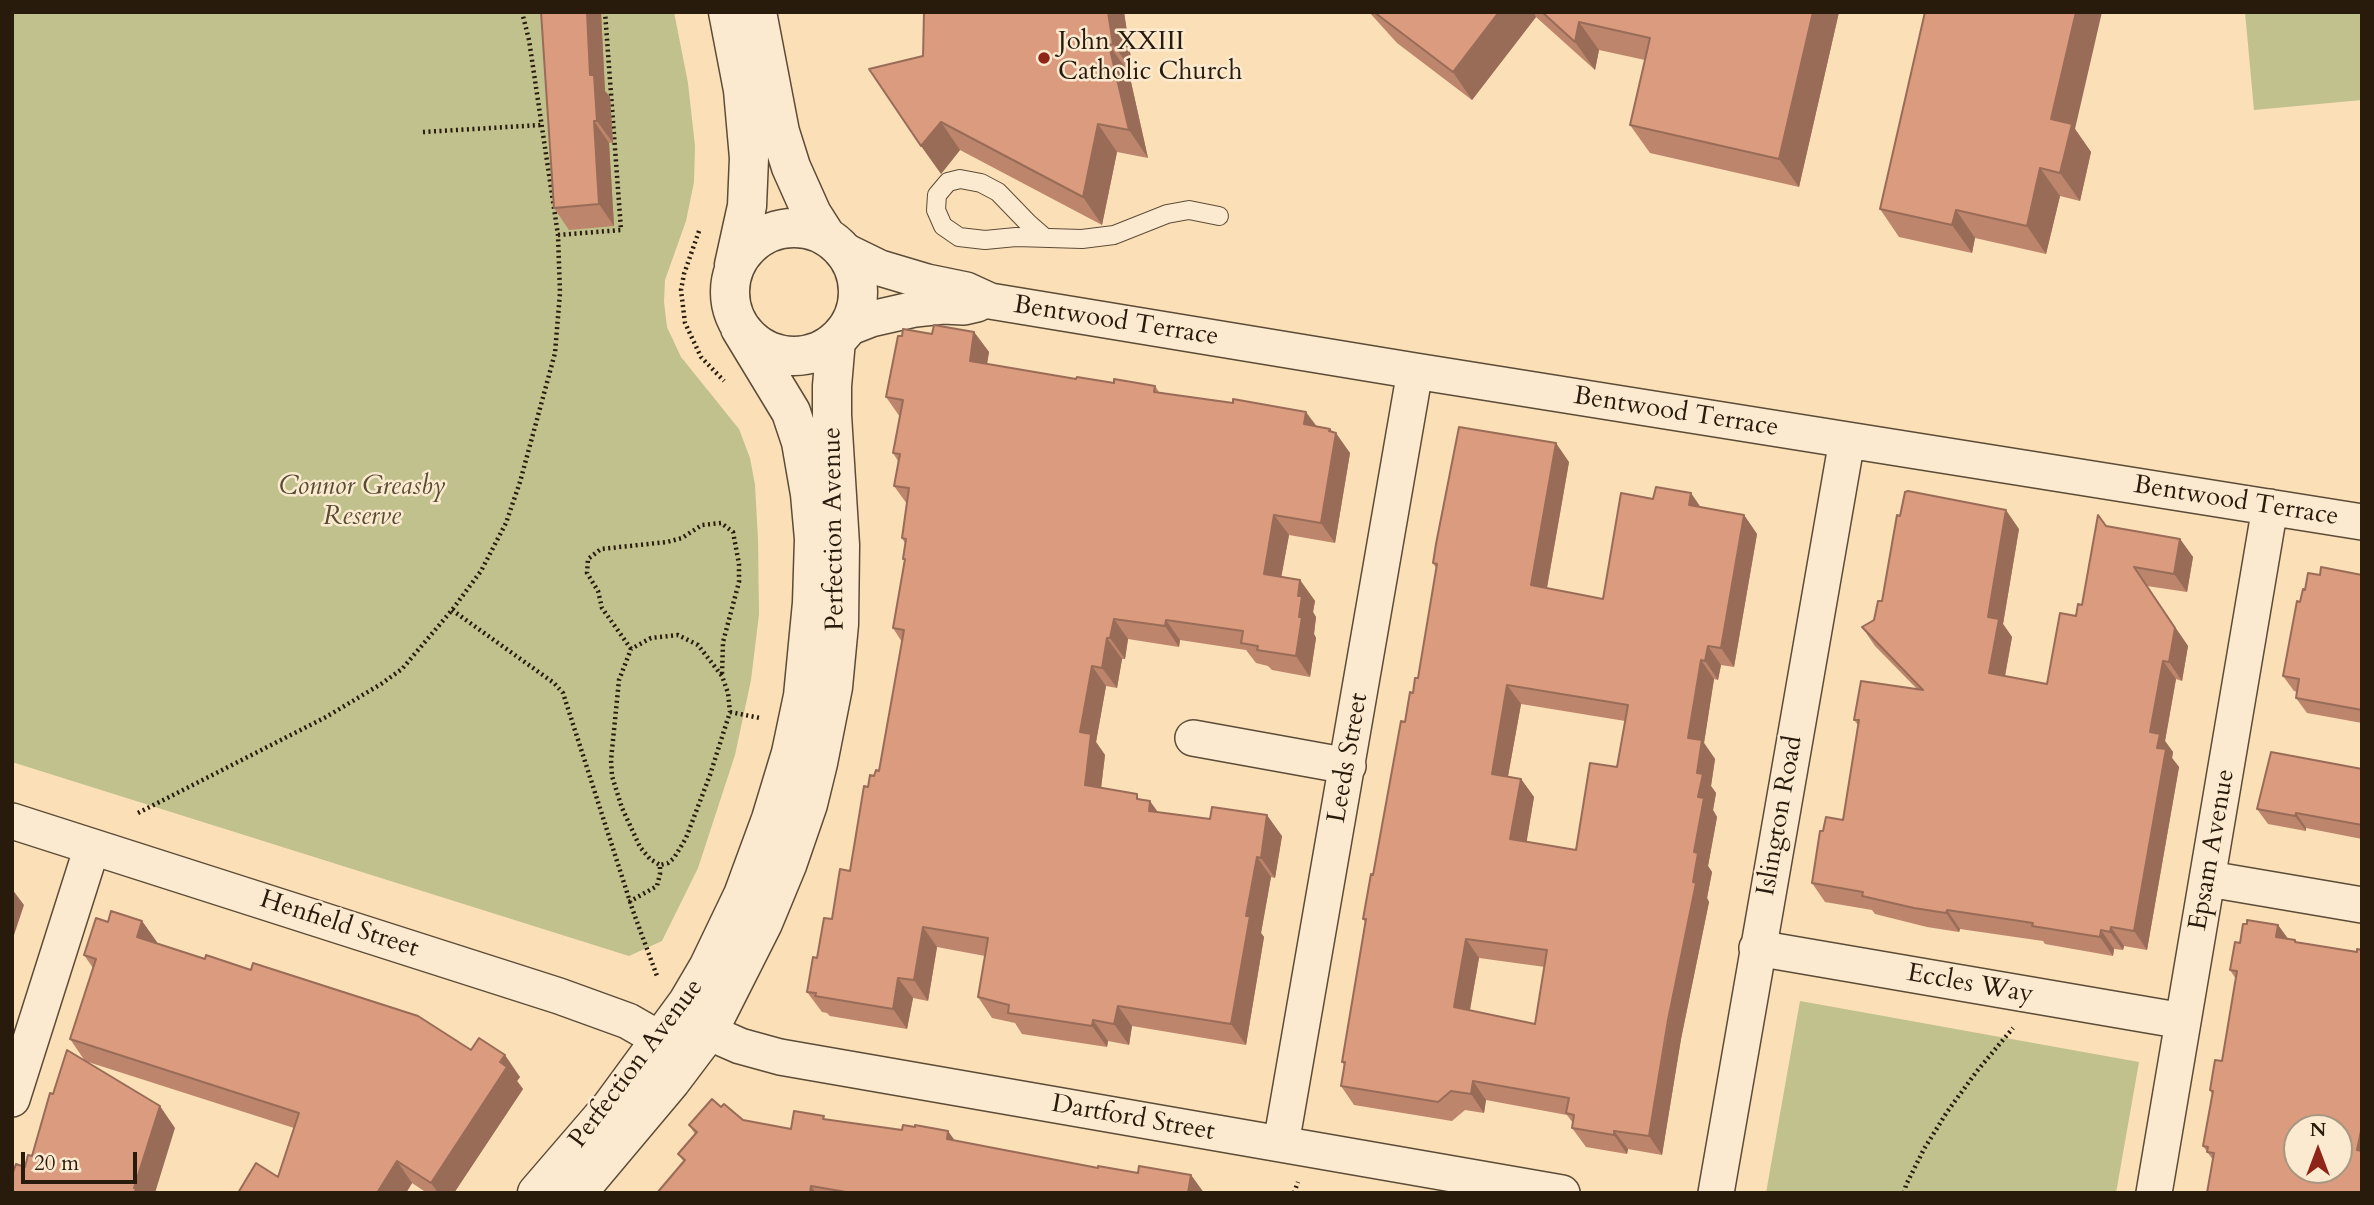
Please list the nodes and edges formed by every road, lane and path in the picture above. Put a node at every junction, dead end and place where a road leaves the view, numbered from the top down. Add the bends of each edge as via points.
1 (522, 12) edge
2 (605, 12) edge
3 (728, 12) edge
4 (757, 12) edge
5 (541, 125) junction
6 (423, 132) dead end
7 (1219, 216) dead end
8 (700, 226) dead end
9 (558, 235) junction
10 (1044, 237) junction
11 (834, 242) junction
12 (732, 274) junction
13 (990, 301) junction
14 (740, 328) junction
15 (842, 334) junction
16 (1415, 371) junction
17 (731, 389) dead end
18 (1847, 440) junction
19 (2270, 508) junction
20 (2362, 522) edge
21 (452, 610) junction
22 (631, 649) junction
23 (722, 676) junction
24 (762, 706) dead end
25 (730, 712) junction
26 (761, 718) junction
27 (758, 729) dead end
28 (1193, 738) dead end
29 (1348, 766) junction
30 (138, 813) dead end
31 (12, 821) edge
32 (92, 847) junction
33 (660, 864) junction
34 (2208, 879) junction
35 (629, 902) junction
36 (2362, 905) edge
37 (1757, 948) junction
38 (664, 965) dead end
39 (2183, 1021) junction
40 (2013, 1027) dead end
41 (708, 1032) junction
42 (661, 1040) junction
43 (12, 1099) edge
44 (1281, 1144) junction
45 (537, 1193) edge
46 (577, 1193) edge
47 (1562, 1193) edge
48 (1716, 1193) edge
49 (1904, 1193) edge
50 (2154, 1193) edge

1 - 5 path
2 - 9 path via 621,230
3 - 12 street via 743,90 749,158 747,206
4 - 11 street via 791,167
5 - 6 path
5 - 9 path
7 - 10 lane via 1189,211 1167,214 1114,235
8 - 17 path via 681,290 685,323 701,357
9 - 21 path via 561,293 555,353 520,482 481,571
10 - 10 lane via 959,237 943,226 936,211 937,195 948,182 981,183 998,192
11 - 12 street via 808,230 788,228 769,233 740,257
11 - 13 street, Bentwood Terrace via 880,268 966,290
11 - 15 street via 852,265 857,281 855,313
12 - 14 street via 732,311
13 - 15 street, Bentwood Terrace via 915,309 871,319
13 - 16 street, Bentwood Terrace
14 - 15 street via 768,351 786,356 821,350
14 - 42 street, Perfection Avenue via 791,412 806,463 814,539 803,696 791,753 743,895 708,968
15 - 41 street, Perfection Avenue via 832,386 840,545 836,665 827,723 808,804 787,865
16 - 18 street, Bentwood Terrace
16 - 29 street, Leeds Street
18 - 19 street, Bentwood Terrace
18 - 37 street, Islington Road
19 - 20 street, Bentwood Terrace
19 - 34 street, Epsam Avenue
21 - 30 path via 402,669 381,684
21 - 35 path via 563,693
22 - 23 path via 651,638 678,635 698,645
22 - 23 path via 602,608 587,573 588,559 601,549 667,542 702,525 721,523 733,532 739,564 739,582 723,642
22 - 33 path via 619,680 612,776 640,847
23 - 25 path
24 - 26 path
25 - 26 path
25 - 33 path via 686,838 674,858
26 - 27 path
28 - 29 street
29 - 44 street, Leeds Street
31 - 32 street, Henfield Street
32 - 42 street, Henfield Street via 584,1004
32 - 43 street
33 - 35 path via 657,886
34 - 36 street
34 - 39 street, Epsam Avenue
35 - 38 path via 657,976
37 - 39 street, Eccles Way
37 - 48 street, Islington Road
39 - 50 street, Epsam Avenue
40 - 49 path via 1947,1112
41 - 44 street, Dartford Street via 780,1058
41 - 46 street, Perfection Avenue
42 - 45 street, Perfection Avenue
44 - 47 street, Dartford Street

